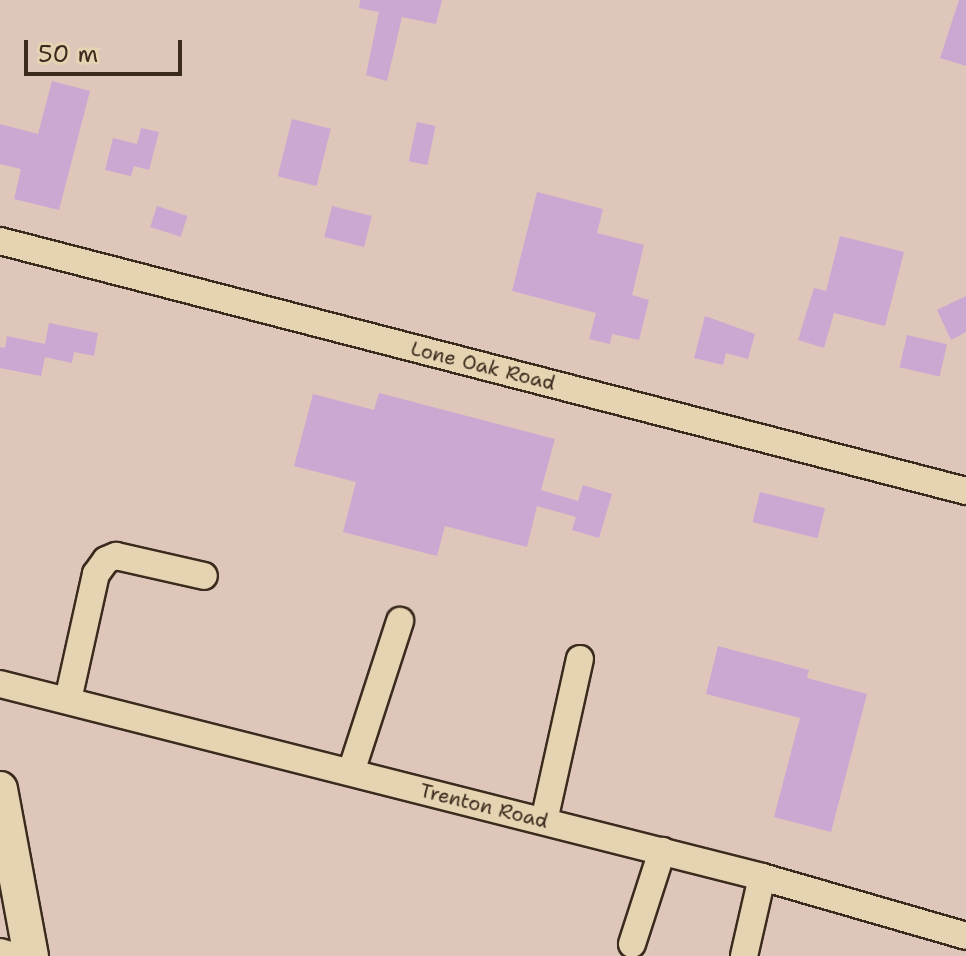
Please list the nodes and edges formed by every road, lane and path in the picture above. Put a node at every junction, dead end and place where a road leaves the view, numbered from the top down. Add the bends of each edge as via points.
1 (0, 241) edge
2 (966, 491) edge
3 (204, 576) dead end
4 (400, 621) dead end
5 (580, 659) dead end
6 (0, 684) edge
7 (68, 700) junction
8 (351, 772) junction
9 (2, 809) edge
10 (544, 821) junction
11 (662, 851) junction
12 (762, 877) junction
13 (966, 936) edge
14 (632, 944) dead end
15 (0, 952) edge
16 (14, 956) edge
17 (31, 956) edge
18 (744, 956) edge

1 - 2 street, Lone Oak Road
3 - 7 street via 116,556 106,560 96,574
4 - 8 street
5 - 10 street
6 - 7 street, Trenton Road
7 - 8 street, Trenton Road
8 - 10 street, Trenton Road
9 - 17 main road
10 - 11 street, Trenton Road
11 - 12 street, Trenton Road
11 - 14 street
12 - 13 street, Trenton Road
12 - 18 street
15 - 16 street

